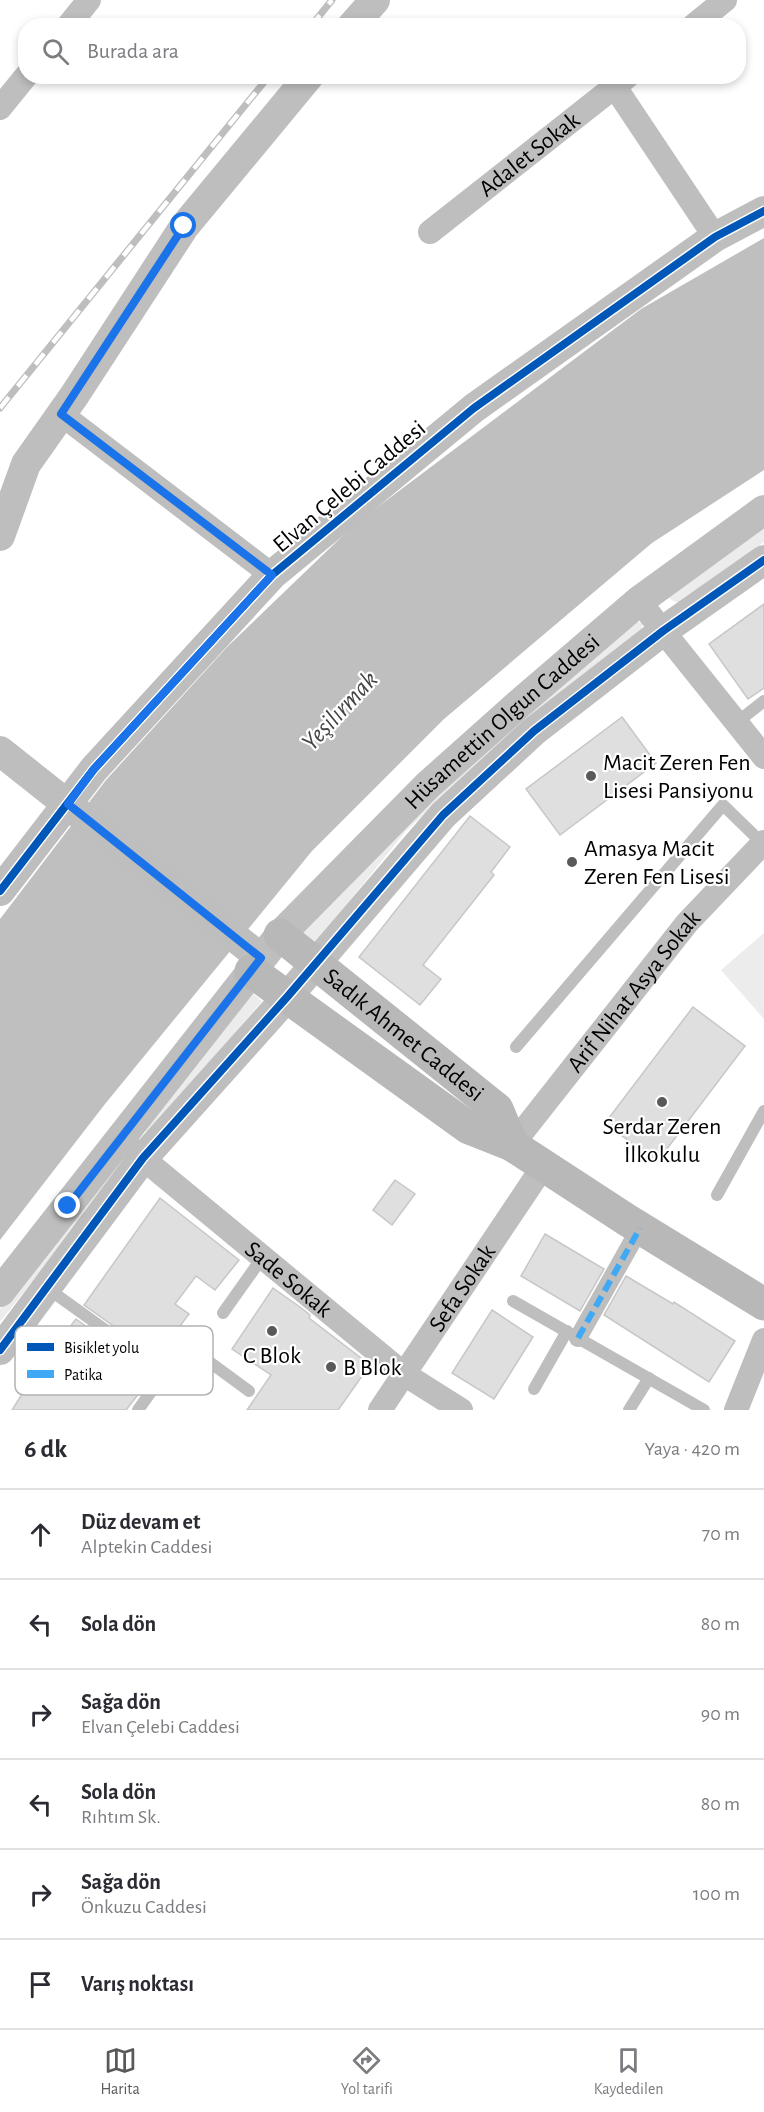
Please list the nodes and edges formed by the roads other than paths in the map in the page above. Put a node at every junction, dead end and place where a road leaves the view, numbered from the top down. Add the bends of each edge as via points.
1 (89, 0) edge
2 (375, 0) edge
3 (725, 0) edge
4 (74, 18) edge
5 (359, 18) edge
6 (703, 18) edge
7 (20, 84) edge
8 (302, 84) edge
9 (618, 84) edge
10 (622, 84) edge
11 (0, 108) edge
12 (764, 211) edge
13 (430, 232) dead end
14 (716, 237) junction
15 (61, 414) junction
16 (764, 510) edge
17 (0, 536) edge
18 (764, 560) edge
19 (272, 575) junction
20 (639, 601) junction
21 (663, 631) junction
22 (764, 701) edge
23 (736, 723) junction
24 (0, 751) edge
25 (764, 757) edge
26 (68, 804) junction
27 (763, 843) edge
28 (0, 891) edge
29 (264, 955) junction
30 (316, 964) junction
31 (288, 996) junction
32 (516, 1047) dead end
33 (764, 1111) edge
34 (120, 1140) junction
35 (512, 1145) junction
36 (143, 1158) junction
37 (544, 1165) junction
38 (717, 1195) dead end
39 (640, 1228) junction
40 (262, 1258) junction
41 (46, 1288) junction
42 (0, 1292) edge
43 (513, 1301) dead end
44 (764, 1304) edge
45 (223, 1313) dead end
46 (18, 1326) edge
47 (99, 1326) edge
48 (15, 1330) edge
49 (572, 1335) junction
50 (764, 1340) edge
51 (0, 1350) edge
52 (213, 1365) edge
53 (404, 1374) junction
54 (649, 1378) junction
55 (534, 1389) dead end
56 (249, 1391) dead end
57 (148, 1395) edge
58 (138, 1410) edge
59 (380, 1410) edge
60 (461, 1410) edge
61 (629, 1410) edge
62 (704, 1410) edge
63 (736, 1410) edge

1 - 4 street
2 - 5 street
3 - 6 street
7 - 11 street
8 - 15 street via 184,226
9 - 13 street, Adalet Sokak
10 - 14 street
12 - 14 street, Elvan Çelebi Caddesi
14 - 19 street, Elvan Çelebi Caddesi via 474,408
15 - 17 street via 26,464
15 - 19 street
16 - 20 street, Hüsamettin Olgun Caddesi
18 - 21 street, Hüsamettin Olgun Caddesi
19 - 26 street, Elvan Çelebi Caddesi via 94,769
20 - 21 street
20 - 29 street, Hüsamettin Olgun Caddesi via 428,785
21 - 23 street
21 - 30 street, Hüsamettin Olgun Caddesi via 534,731 443,815
22 - 23 lane
23 - 25 street
24 - 26 street
26 - 28 street, Elvan Çelebi Caddesi
26 - 29 street
27 - 32 lane via 723,806
27 - 35 street, Arif Nihat Asya Sokak via 687,922
29 - 30 main road, Sadık Ahmet Caddesi
29 - 31 main road, Sadık Ahmet Caddesi
29 - 34 street, Hüsamettin Olgun Caddesi
30 - 31 street, Hüsamettin Olgun Caddesi
30 - 35 main road, Sadık Ahmet Caddesi via 497,1109
31 - 35 main road, Sadık Ahmet Caddesi via 469,1128
31 - 36 street, Hüsamettin Olgun Caddesi
33 - 38 lane
34 - 36 street, Sade Sokak
34 - 42 street, Hüsamettin Olgun Caddesi
35 - 37 main road, Sadık Ahmet Caddesi
36 - 40 street, Sade Sokak
36 - 41 street, Hüsamettin Olgun Caddesi
37 - 39 main road, Sadık Ahmet Caddesi
37 - 53 street, Sefa Sokak
39 - 44 main road, Sadık Ahmet Caddesi
39 - 49 street
40 - 45 lane
40 - 53 street, Sade Sokak
41 - 46 street, Hüsamettin Olgun Caddesi
41 - 47 lane
43 - 49 lane
48 - 51 street, Hüsamettin Olgun Caddesi
49 - 54 lane
49 - 55 lane
50 - 63 street
52 - 56 lane
53 - 59 street, Sefa Sokak
53 - 60 street, Sade Sokak
54 - 61 lane
54 - 62 lane
57 - 58 lane

